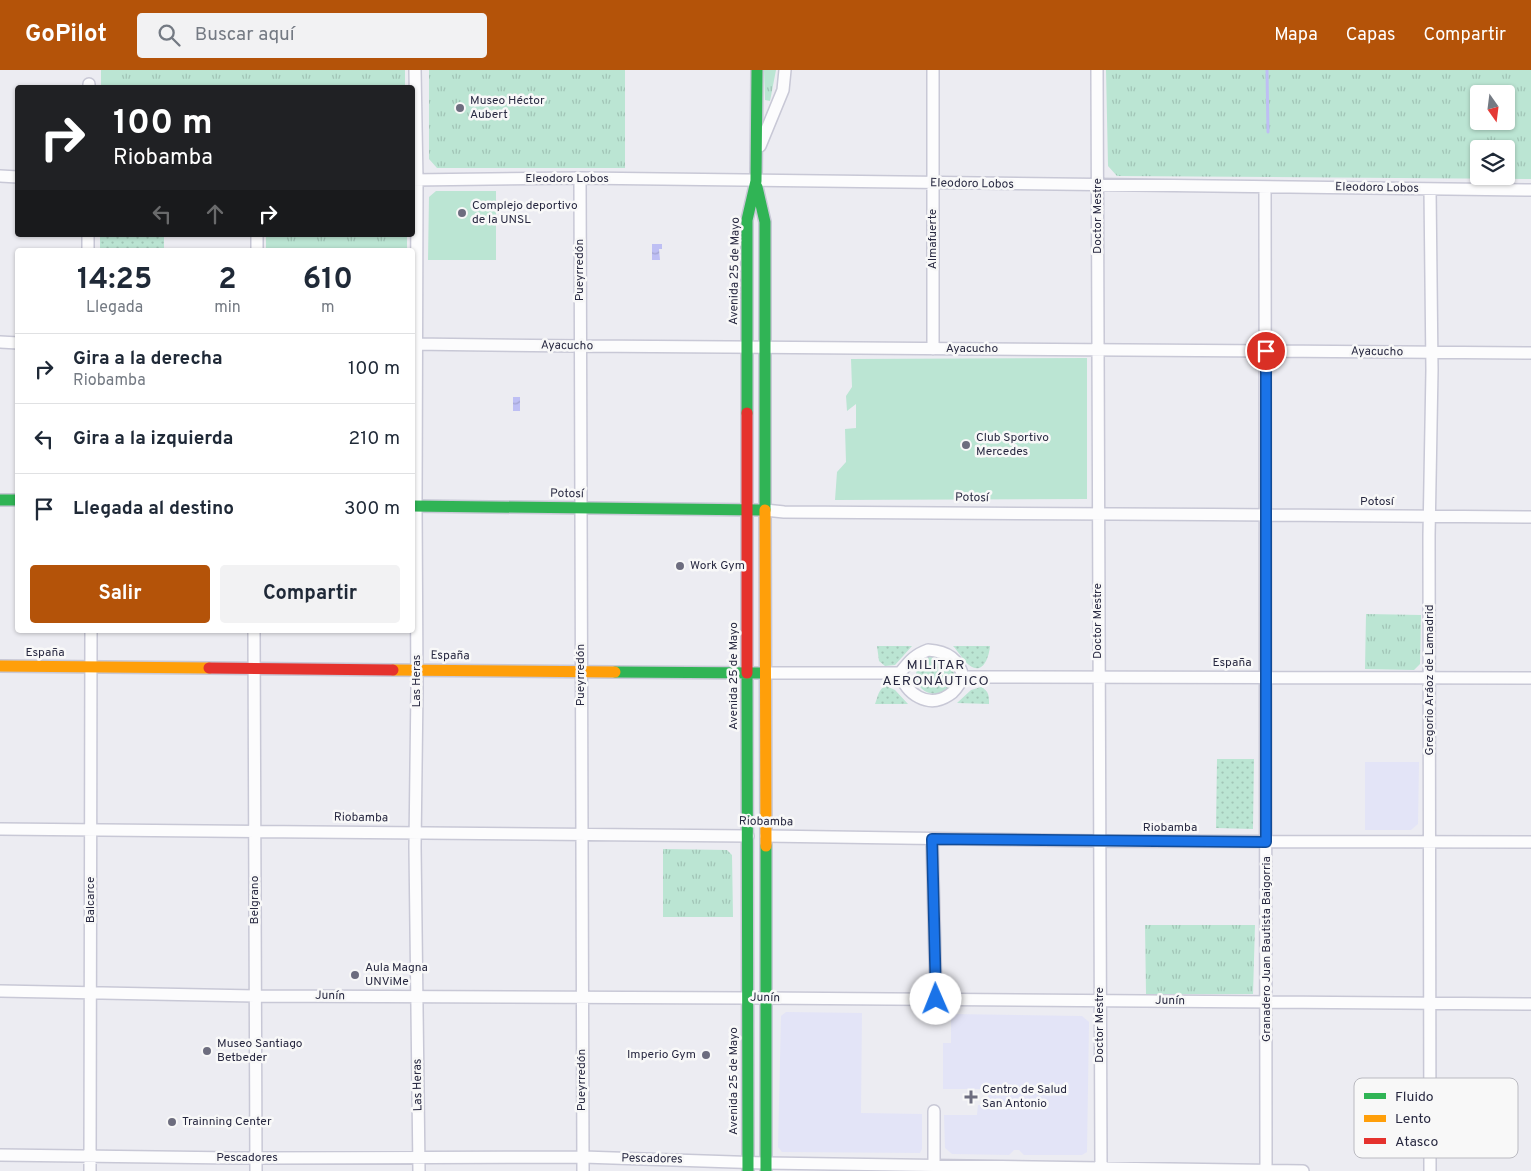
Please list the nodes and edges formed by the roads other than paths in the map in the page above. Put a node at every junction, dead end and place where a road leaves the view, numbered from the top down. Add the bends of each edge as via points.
1 (416, 70) edge
2 (756, 70) edge
3 (785, 70) edge
4 (933, 70) edge
5 (1097, 70) edge
6 (756, 157) junction
7 (0, 176) edge
8 (15, 177) edge
9 (580, 178) junction
10 (415, 180) edge
11 (756, 181) junction
12 (933, 183) junction
13 (1098, 185) junction
14 (1265, 187) junction
15 (1430, 189) junction
16 (1531, 190) edge
17 (0, 342) edge
18 (15, 343) edge
19 (415, 344) edge
20 (580, 346) junction
21 (747, 348) junction
22 (765, 348) junction
23 (933, 349) junction
24 (1098, 350) junction
25 (1266, 351) junction
26 (1432, 352) junction
27 (1531, 353) edge
28 (0, 500) edge
29 (15, 500) edge
30 (415, 506) edge
31 (581, 508) junction
32 (748, 510) junction
33 (766, 510) junction
34 (1098, 514) junction
35 (1266, 515) junction
36 (1430, 516) junction
37 (1531, 516) edge
38 (415, 561) edge
39 (91, 633) edge
40 (254, 633) edge
41 (0, 666) edge
42 (92, 667) junction
43 (254, 668) junction
44 (417, 670) junction
45 (581, 672) junction
46 (748, 673) junction
47 (766, 673) junction
48 (900, 673) junction
49 (963, 677) junction
50 (1099, 677) junction
51 (1266, 677) junction
52 (1430, 678) junction
53 (1531, 678) edge
54 (0, 829) edge
55 (91, 830) junction
56 (254, 831) junction
57 (416, 833) junction
58 (581, 833) junction
59 (748, 836) junction
60 (766, 836) junction
61 (932, 839) junction
62 (1099, 841) junction
63 (1266, 842) junction
64 (1430, 842) junction
65 (1531, 842) edge
66 (0, 991) edge
67 (91, 994) junction
68 (255, 996) junction
69 (416, 997) junction
70 (582, 998) junction
71 (748, 998) junction
72 (766, 998) junction
73 (936, 999) junction
74 (1100, 1001) junction
75 (1267, 1002) junction
76 (1430, 1004) junction
77 (1531, 1004) edge
78 (1430, 1078) edge
79 (934, 1111) dead end
80 (0, 1155) edge
81 (90, 1156) junction
82 (419, 1157) junction
83 (256, 1158) junction
84 (583, 1158) junction
85 (1430, 1158) edge
86 (748, 1166) edge
87 (766, 1167) edge
88 (934, 1168) edge
89 (1101, 1169) edge
90 (90, 1171) edge
91 (256, 1171) edge
92 (419, 1171) edge
93 (583, 1171) edge
94 (1266, 1171) edge
95 (1303, 1171) edge
96 (1430, 1171) edge

1 - 10 street, Las Heras
2 - 6 main road, Avenida 25 de Mayo
3 - 6 street via 783,90
4 - 12 street, Almafuerte
5 - 13 street, Doctor Mestre
6 - 11 main road, Avenida 25 de Mayo
7 - 8 street
9 - 10 street, Eleodoro Lobos
9 - 11 street, Eleodoro Lobos
9 - 20 street, Pueyrredón
11 - 12 street, Eleodoro Lobos
11 - 21 main road, Avenida 25 de Mayo via 747,220
11 - 22 main road, Avenida 25 de Mayo via 765,222
12 - 13 street, Eleodoro Lobos
12 - 23 street, Almafuerte
13 - 14 street, Eleodoro Lobos
13 - 24 street, Doctor Mestre
14 - 15 street, Eleodoro Lobos
14 - 25 street, Granadero Juan Bautista Baigorria
15 - 16 street, Eleodoro Lobos
15 - 26 street, Gregorio Aráoz de Lamadrid
17 - 18 street
19 - 20 street, Ayacucho
20 - 21 street, Ayacucho
20 - 31 street, Pueyrredón
21 - 22 street, Ayacucho
21 - 32 main road, Avenida 25 de Mayo
22 - 23 street, Ayacucho
22 - 33 main road, Avenida 25 de Mayo
23 - 24 street, Ayacucho
24 - 25 street, Ayacucho
24 - 34 street, Doctor Mestre
25 - 26 street, Ayacucho
25 - 35 street, Granadero Juan Bautista Baigorria
26 - 27 street, Ayacucho
26 - 36 street, Gregorio Aráoz de Lamadrid
28 - 29 main road
30 - 31 main road, Potosí
31 - 32 main road, Potosí
31 - 45 street, Pueyrredón
32 - 33 main road, Potosí
32 - 46 main road, Avenida 25 de Mayo
33 - 34 street, Potosí
33 - 47 main road, Avenida 25 de Mayo
34 - 35 street, Potosí
34 - 50 street, Doctor Mestre
35 - 36 street, Potosí
35 - 51 street, Granadero Juan Bautista Baigorria
36 - 37 street, Potosí
36 - 52 street, Gregorio Aráoz de Lamadrid
38 - 44 street, Las Heras
39 - 42 street, Balcarce
40 - 43 street, Belgrano
41 - 42 main road, España
42 - 43 main road, España
42 - 55 street, Balcarce
43 - 44 main road, España
43 - 56 street, Belgrano
44 - 45 main road, España
44 - 57 street, Las Heras
45 - 46 main road, España
45 - 58 street, Pueyrredón
46 - 47 main road, España
46 - 59 main road, Avenida 25 de Mayo
47 - 48 street, España
47 - 60 main road, Avenida 25 de Mayo
48 - 49 street via 909,660 928,650 950,655 958,663
48 - 49 street via 912,693 930,700 949,695
49 - 50 street, España
50 - 51 street, España
50 - 62 street, Doctor Mestre
51 - 52 street, España
51 - 63 street, Granadero Juan Bautista Baigorria
52 - 53 street, España
52 - 64 street, Gregorio Aráoz de Lamadrid
54 - 55 street, Riobamba
55 - 56 street, Riobamba
55 - 67 street, Balcarce
56 - 57 street, Riobamba
56 - 68 street, Belgrano
57 - 58 street, Riobamba
57 - 69 street, Las Heras
58 - 59 street, Riobamba
58 - 70 street, Pueyrredón
59 - 60 main road, Riobamba
59 - 71 main road, Avenida 25 de Mayo
60 - 61 street, Riobamba
60 - 72 main road, Avenida 25 de Mayo
61 - 62 street, Riobamba
61 - 73 street
62 - 63 street, Riobamba
62 - 74 street, Doctor Mestre
63 - 64 street, Riobamba
63 - 75 street, Granadero Juan Bautista Baigorria
64 - 65 street, Riobamba
64 - 76 street, Gregorio Aráoz de Lamadrid
66 - 67 street, Junín
67 - 68 street, Junín
67 - 81 street, Balcarce
68 - 69 street, Junín
68 - 83 street, Belgrano
69 - 70 street, Junín
69 - 82 street, Las Heras
70 - 71 street, Junín
70 - 84 street, Pueyrredón
71 - 72 street, Junín
71 - 86 main road, Avenida 25 de Mayo
72 - 73 street, Junín
72 - 87 main road, Avenida 25 de Mayo
73 - 74 street, Junín
74 - 75 street, Junín
74 - 89 street, Doctor Mestre
75 - 76 street, Junín
75 - 94 street, Granadero Juan Bautista Baigorria
76 - 77 street, Junín
76 - 78 street, Gregorio Aráoz de Lamadrid
79 - 88 street
80 - 81 street, Pescadores
81 - 83 street, Pescadores
81 - 90 street, Balcarce
82 - 83 street, Pescadores
82 - 84 street, Pescadores
82 - 92 street, Las Heras
83 - 91 street, Belgrano
84 - 86 street, Pescadores
84 - 93 street, Pueyrredón
85 - 96 street, Gregorio Aráoz de Lamadrid
86 - 87 street, Pescadores
87 - 88 street, Pescadores
88 - 89 street, Pescadores
89 - 94 street, Pescadores
94 - 95 street, Pescadores

